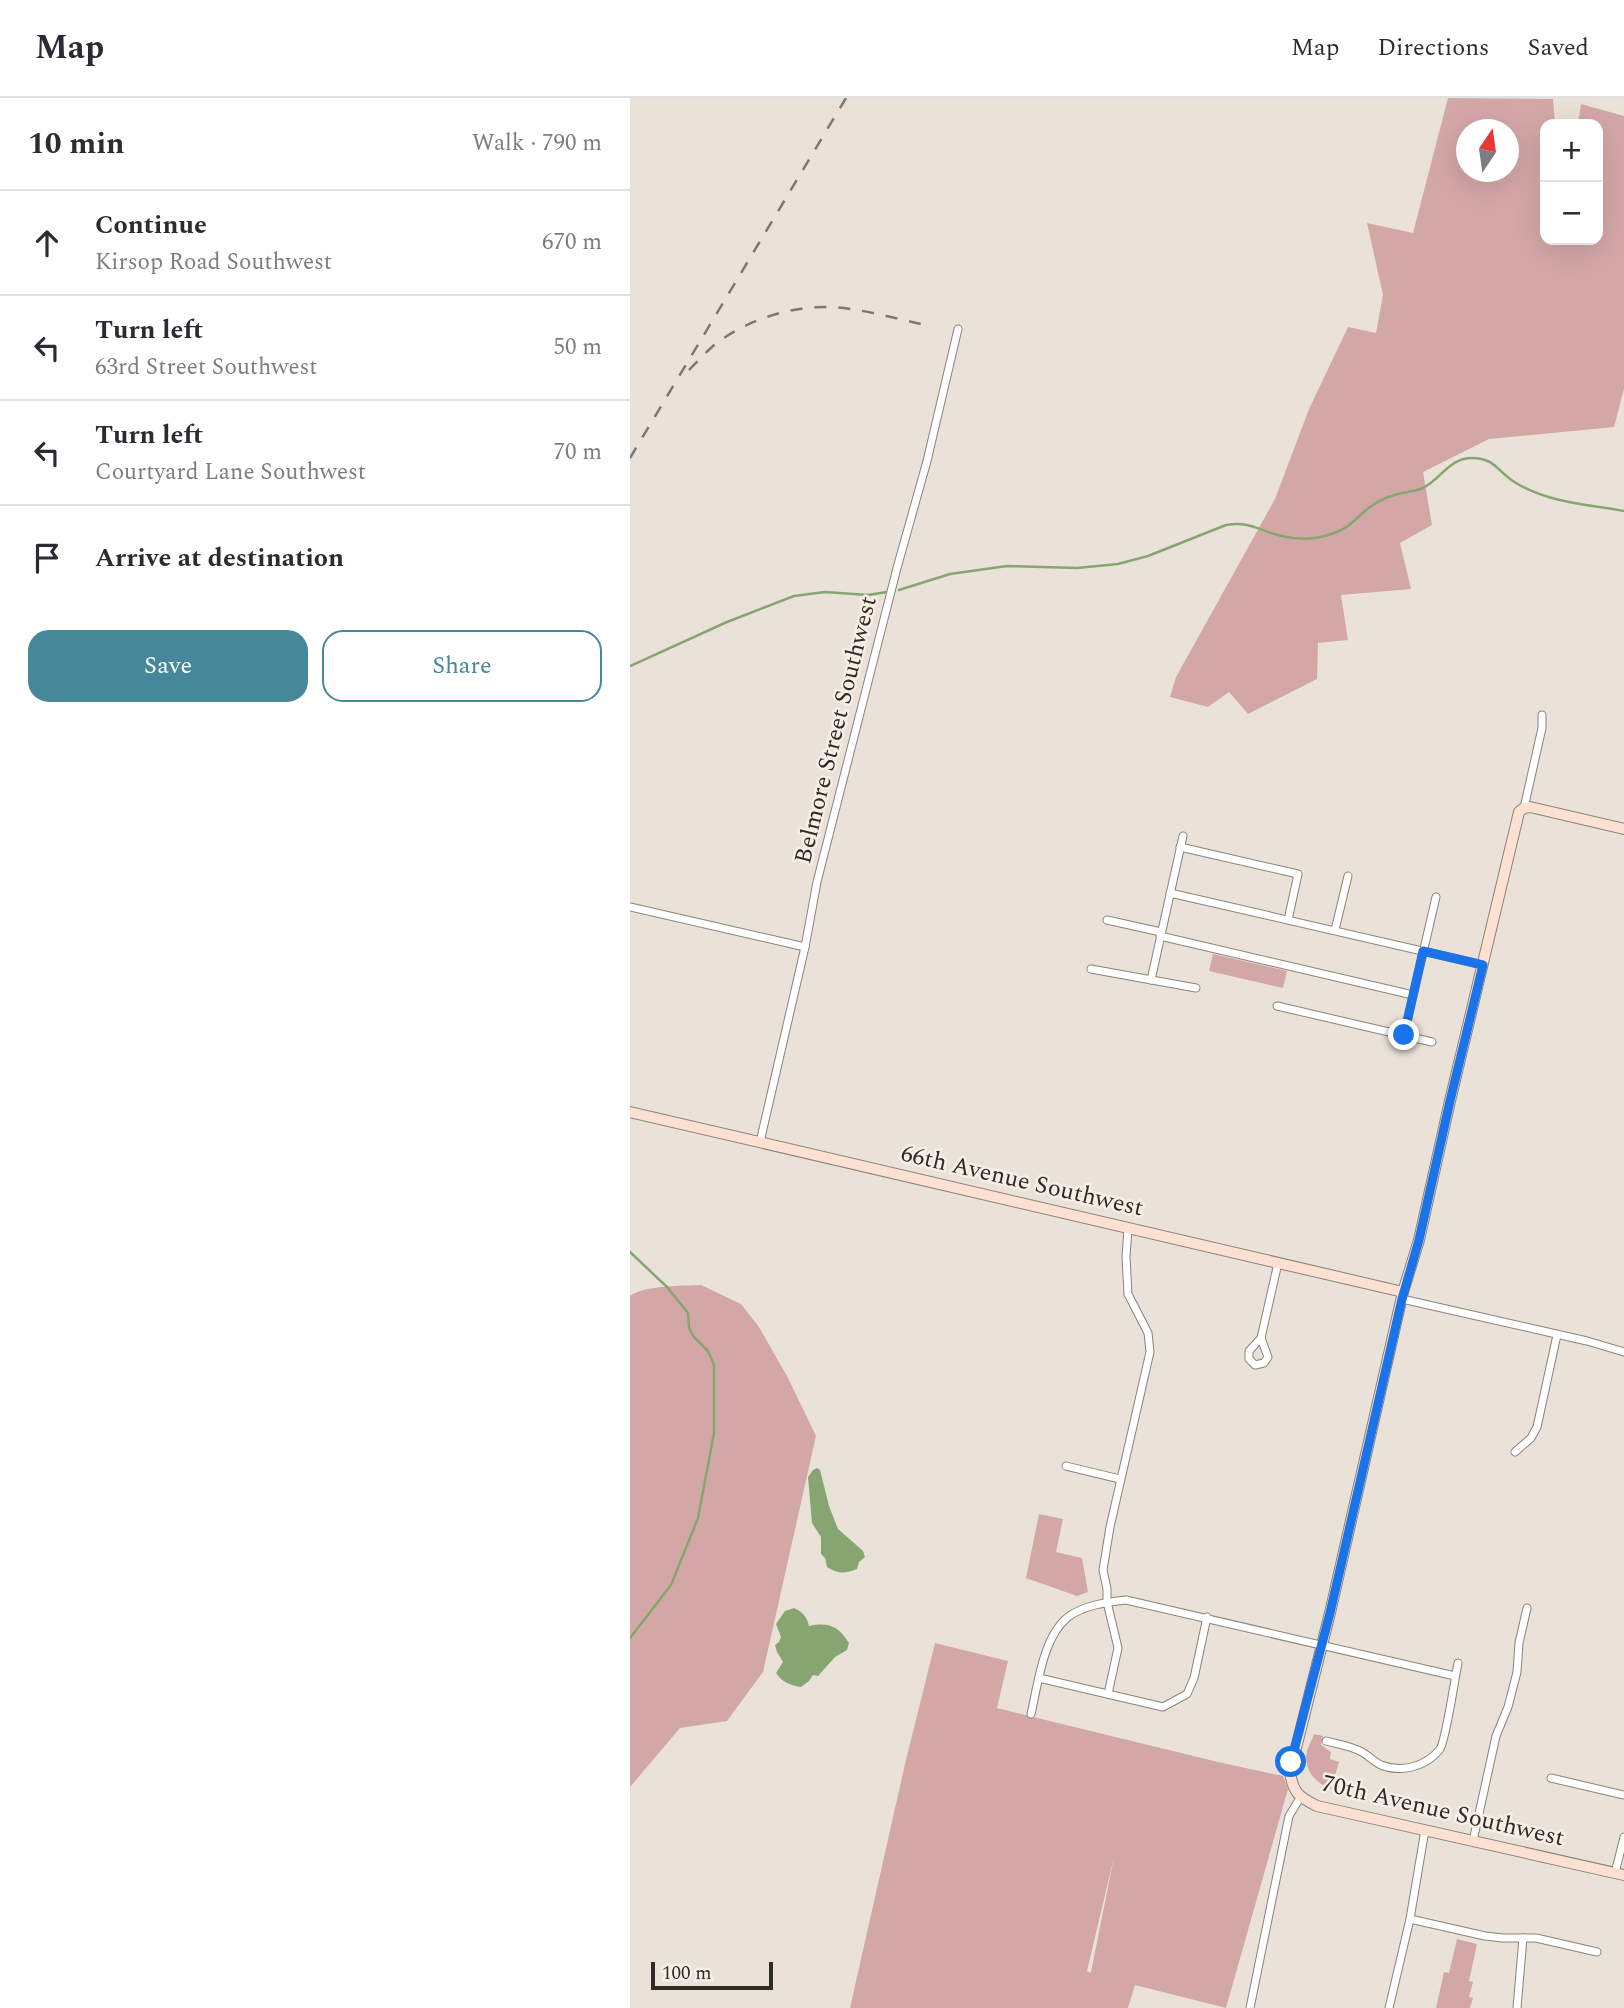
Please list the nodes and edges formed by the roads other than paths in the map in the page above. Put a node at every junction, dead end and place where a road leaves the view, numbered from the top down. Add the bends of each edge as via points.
1 (958, 329) dead end
2 (1542, 715) dead end
3 (1524, 808) junction
4 (1624, 829) edge
5 (1183, 836) dead end
6 (1180, 847) junction
7 (1348, 876) dead end
8 (1170, 892) junction
9 (1436, 897) dead end
10 (630, 907) edge
11 (1107, 920) dead end
12 (1289, 920) junction
13 (1335, 930) junction
14 (1161, 934) junction
15 (805, 947) junction
16 (1423, 951) junction
17 (1483, 965) junction
18 (1091, 969) dead end
19 (1151, 980) junction
20 (1196, 988) dead end
21 (1413, 995) junction
22 (1277, 1006) dead end
23 (1404, 1035) junction
24 (1432, 1042) dead end
25 (630, 1112) edge
26 (760, 1142) junction
27 (1128, 1227) junction
28 (1278, 1263) junction
29 (1402, 1296) junction
30 (1557, 1335) junction
31 (1261, 1338) dead end
32 (1624, 1352) edge
33 (1515, 1452) dead end
34 (1066, 1466) dead end
35 (1121, 1479) junction
36 (1107, 1602) junction
37 (1527, 1608) dead end
38 (1207, 1617) junction
39 (1322, 1644) junction
40 (1458, 1663) dead end
41 (1455, 1676) junction
42 (1039, 1678) junction
43 (1108, 1694) junction
44 (1031, 1714) dead end
45 (1326, 1741) dead end
46 (1551, 1778) dead end
47 (1624, 1795) edge
48 (1300, 1798) junction
49 (1426, 1830) junction
50 (1624, 1837) edge
51 (1474, 1841) junction
52 (1619, 1874) edge
53 (1410, 1919) junction
54 (1523, 1938) junction
55 (1597, 1952) dead end
56 (1250, 2008) edge
57 (1389, 2008) edge
58 (1517, 2008) edge

1 - 15 street, Belmore Street Southwest via 817,882
2 - 3 street
3 - 4 street
3 - 17 street via 1519,812
5 - 6 street
6 - 8 street
6 - 12 street via 1298,874
7 - 13 street
8 - 12 street
8 - 14 street
9 - 16 street
10 - 15 street
11 - 14 street
12 - 13 street
13 - 16 street
14 - 19 street
14 - 21 street
15 - 26 street, Belmore Street Southwest
16 - 17 street
16 - 21 street
17 - 29 street
18 - 19 street
19 - 20 street
21 - 23 street
22 - 23 street
23 - 24 street
25 - 26 street, 66th Avenue Southwest
26 - 27 street, 66th Avenue Southwest
27 - 28 street, 66th Avenue Southwest
27 - 35 street via 1128,1294 1148,1333 1150,1352
28 - 29 street, 66th Avenue Southwest
28 - 31 street
29 - 30 street, 66th Avenue Southwest
29 - 39 street
30 - 32 street, 66th Avenue Southwest
30 - 33 street via 1537,1427
34 - 35 street
35 - 36 street via 1103,1570
36 - 38 street via 1126,1600
36 - 42 street via 1069,1616 1052,1637
36 - 43 street via 1118,1648
37 - 51 street via 1517,1672 1496,1736
38 - 39 street
38 - 43 street via 1187,1694 1163,1707
39 - 41 street
39 - 48 street via 1290,1772
40 - 41 street
41 - 45 street via 1441,1747 1408,1769 1381,1765 1358,1750
42 - 43 street
42 - 44 street
46 - 47 street
48 - 49 street, 70th Avenue Southwest via 1325,1809
48 - 56 street, 70th Avenue Southwest via 1289,1816
49 - 51 street, 70th Avenue Southwest
49 - 53 street
50 - 52 street
51 - 52 street, 70th Avenue Southwest
53 - 54 street via 1485,1936
53 - 57 street
54 - 55 street
54 - 58 street

